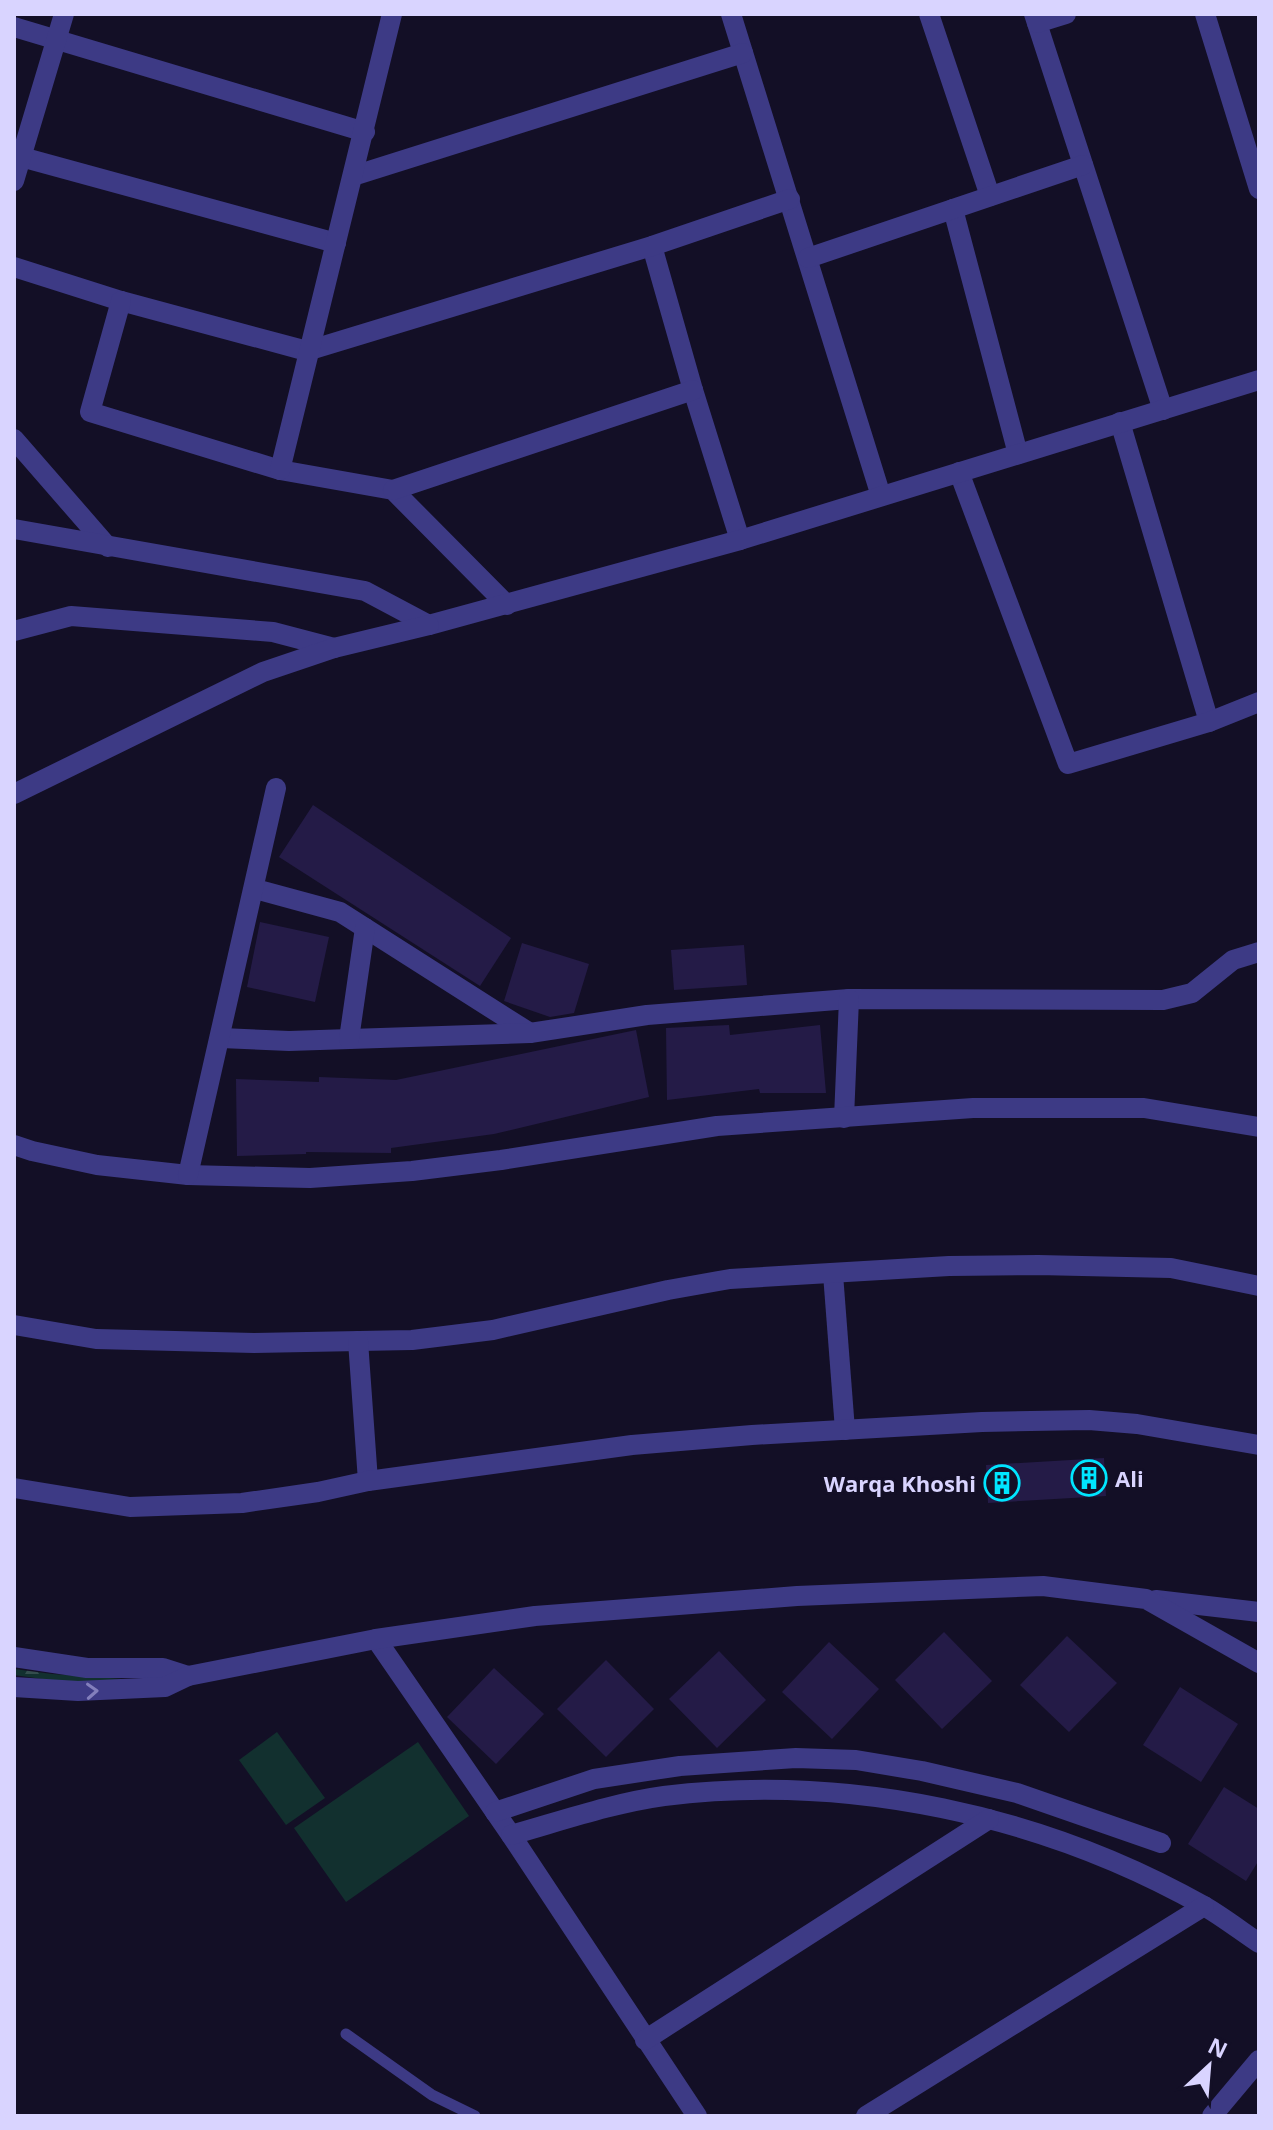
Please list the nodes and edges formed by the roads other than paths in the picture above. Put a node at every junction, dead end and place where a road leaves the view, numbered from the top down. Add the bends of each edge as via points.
1 (64, 14) edge
2 (731, 14) edge
3 (929, 14) edge
4 (1066, 14) edge
5 (1205, 14) edge
6 (391, 15) edge
7 (1036, 19) edge
8 (14, 27) edge
9 (56, 39) junction
10 (743, 53) junction
11 (365, 132) junction
12 (18, 156) edge
13 (1083, 165) junction
14 (353, 176) junction
15 (14, 181) edge
16 (1259, 189) edge
17 (990, 196) junction
18 (790, 199) junction
19 (953, 209) junction
20 (336, 243) junction
21 (652, 246) junction
22 (808, 258) junction
23 (14, 267) edge
24 (121, 301) junction
25 (307, 351) junction
26 (1259, 380) edge
27 (693, 390) junction
28 (1163, 410) junction
29 (1120, 422) junction
30 (14, 439) edge
31 (1018, 454) junction
32 (280, 470) junction
33 (959, 472) junction
34 (393, 490) junction
35 (881, 496) junction
36 (14, 529) edge
37 (740, 540) junction
38 (108, 547) junction
39 (507, 605) junction
40 (429, 625) junction
41 (14, 631) edge
42 (334, 648) junction
43 (1259, 702) edge
44 (1209, 722) junction
45 (276, 788) dead end
46 (14, 794) edge
47 (255, 889) junction
48 (365, 928) junction
49 (1259, 952) edge
50 (849, 999) junction
51 (530, 1033) junction
52 (221, 1038) junction
53 (349, 1039) junction
54 (844, 1118) junction
55 (1259, 1127) edge
56 (14, 1145) edge
57 (188, 1175) junction
58 (833, 1274) junction
59 (1259, 1286) edge
60 (14, 1325) edge
61 (358, 1341) junction
62 (845, 1430) junction
63 (1259, 1445) edge
64 (368, 1481) junction
65 (14, 1488) edge
66 (1146, 1599) junction
67 (1259, 1612) edge
68 (376, 1639) junction
69 (14, 1657) edge
70 (1259, 1663) edge
71 (188, 1676) junction
72 (14, 1687) edge
73 (495, 1812) junction
74 (989, 1819) junction
75 (511, 1835) junction
76 (1161, 1843) dead end
77 (1204, 1906) junction
78 (1259, 1943) edge
79 (346, 2034) dead end
80 (645, 2040) junction
81 (1259, 2060) edge
82 (475, 2116) edge
83 (697, 2116) edge
84 (866, 2116) edge
85 (1212, 2116) edge

1 - 9 street
2 - 10 street
3 - 17 street
4 - 7 street
5 - 16 street
6 - 11 street
7 - 13 street
8 - 9 street
9 - 11 street
9 - 12 street
10 - 14 street
10 - 18 street
11 - 14 street
12 - 15 street
12 - 20 street
13 - 17 street
13 - 28 street
14 - 20 street
17 - 19 street
18 - 21 street
18 - 22 street
19 - 22 street
19 - 31 street
20 - 25 street
21 - 25 street
21 - 27 street
22 - 35 street
23 - 24 street
24 - 25 street
24 - 32 street via 90,412
25 - 32 street
26 - 28 street
27 - 34 street
27 - 37 street
28 - 29 street
29 - 31 street
29 - 44 street
30 - 38 street
31 - 33 street
32 - 34 street
33 - 35 street
33 - 44 street via 1068,764
34 - 39 street
35 - 37 street
36 - 38 street
37 - 39 street
38 - 40 street via 365,591
39 - 40 street
40 - 42 street
41 - 42 street via 71,616 273,632
42 - 46 street via 263,672
43 - 44 street
45 - 47 street
47 - 48 street via 340,912
47 - 52 street
48 - 51 street
48 - 53 street
49 - 50 street via 1233,960 1192,993 1163,1000
50 - 51 street via 647,1015
50 - 54 street
51 - 53 street
52 - 53 street
52 - 57 street
54 - 55 street via 973,1108 1144,1108
54 - 57 street via 717,1126 412,1171 310,1178
56 - 57 street via 97,1165
58 - 59 street via 949,1266 1126,1266 1171,1268
58 - 61 street via 730,1279 493,1330
58 - 62 street
60 - 61 street via 96,1339
61 - 64 street
62 - 63 street via 1089,1420
62 - 64 street via 632,1445
64 - 65 street via 242,1503 130,1507
66 - 67 street
66 - 68 street via 1043,1586 797,1596 535,1616
66 - 70 street
68 - 71 street
68 - 73 street
69 - 71 street via 87,1668 163,1668
72 -> 71 street via 165,1687
73 - 75 street
73 - 76 street via 594,1779 680,1766 796,1758 856,1760 1017,1793
74 - 75 street via 863,1795 767,1790 662,1797
74 - 77 street via 1102,1857
74 - 80 street
75 - 80 street
77 - 78 street
77 - 84 street
79 - 82 lane via 432,2095
80 - 83 street
81 - 85 street

